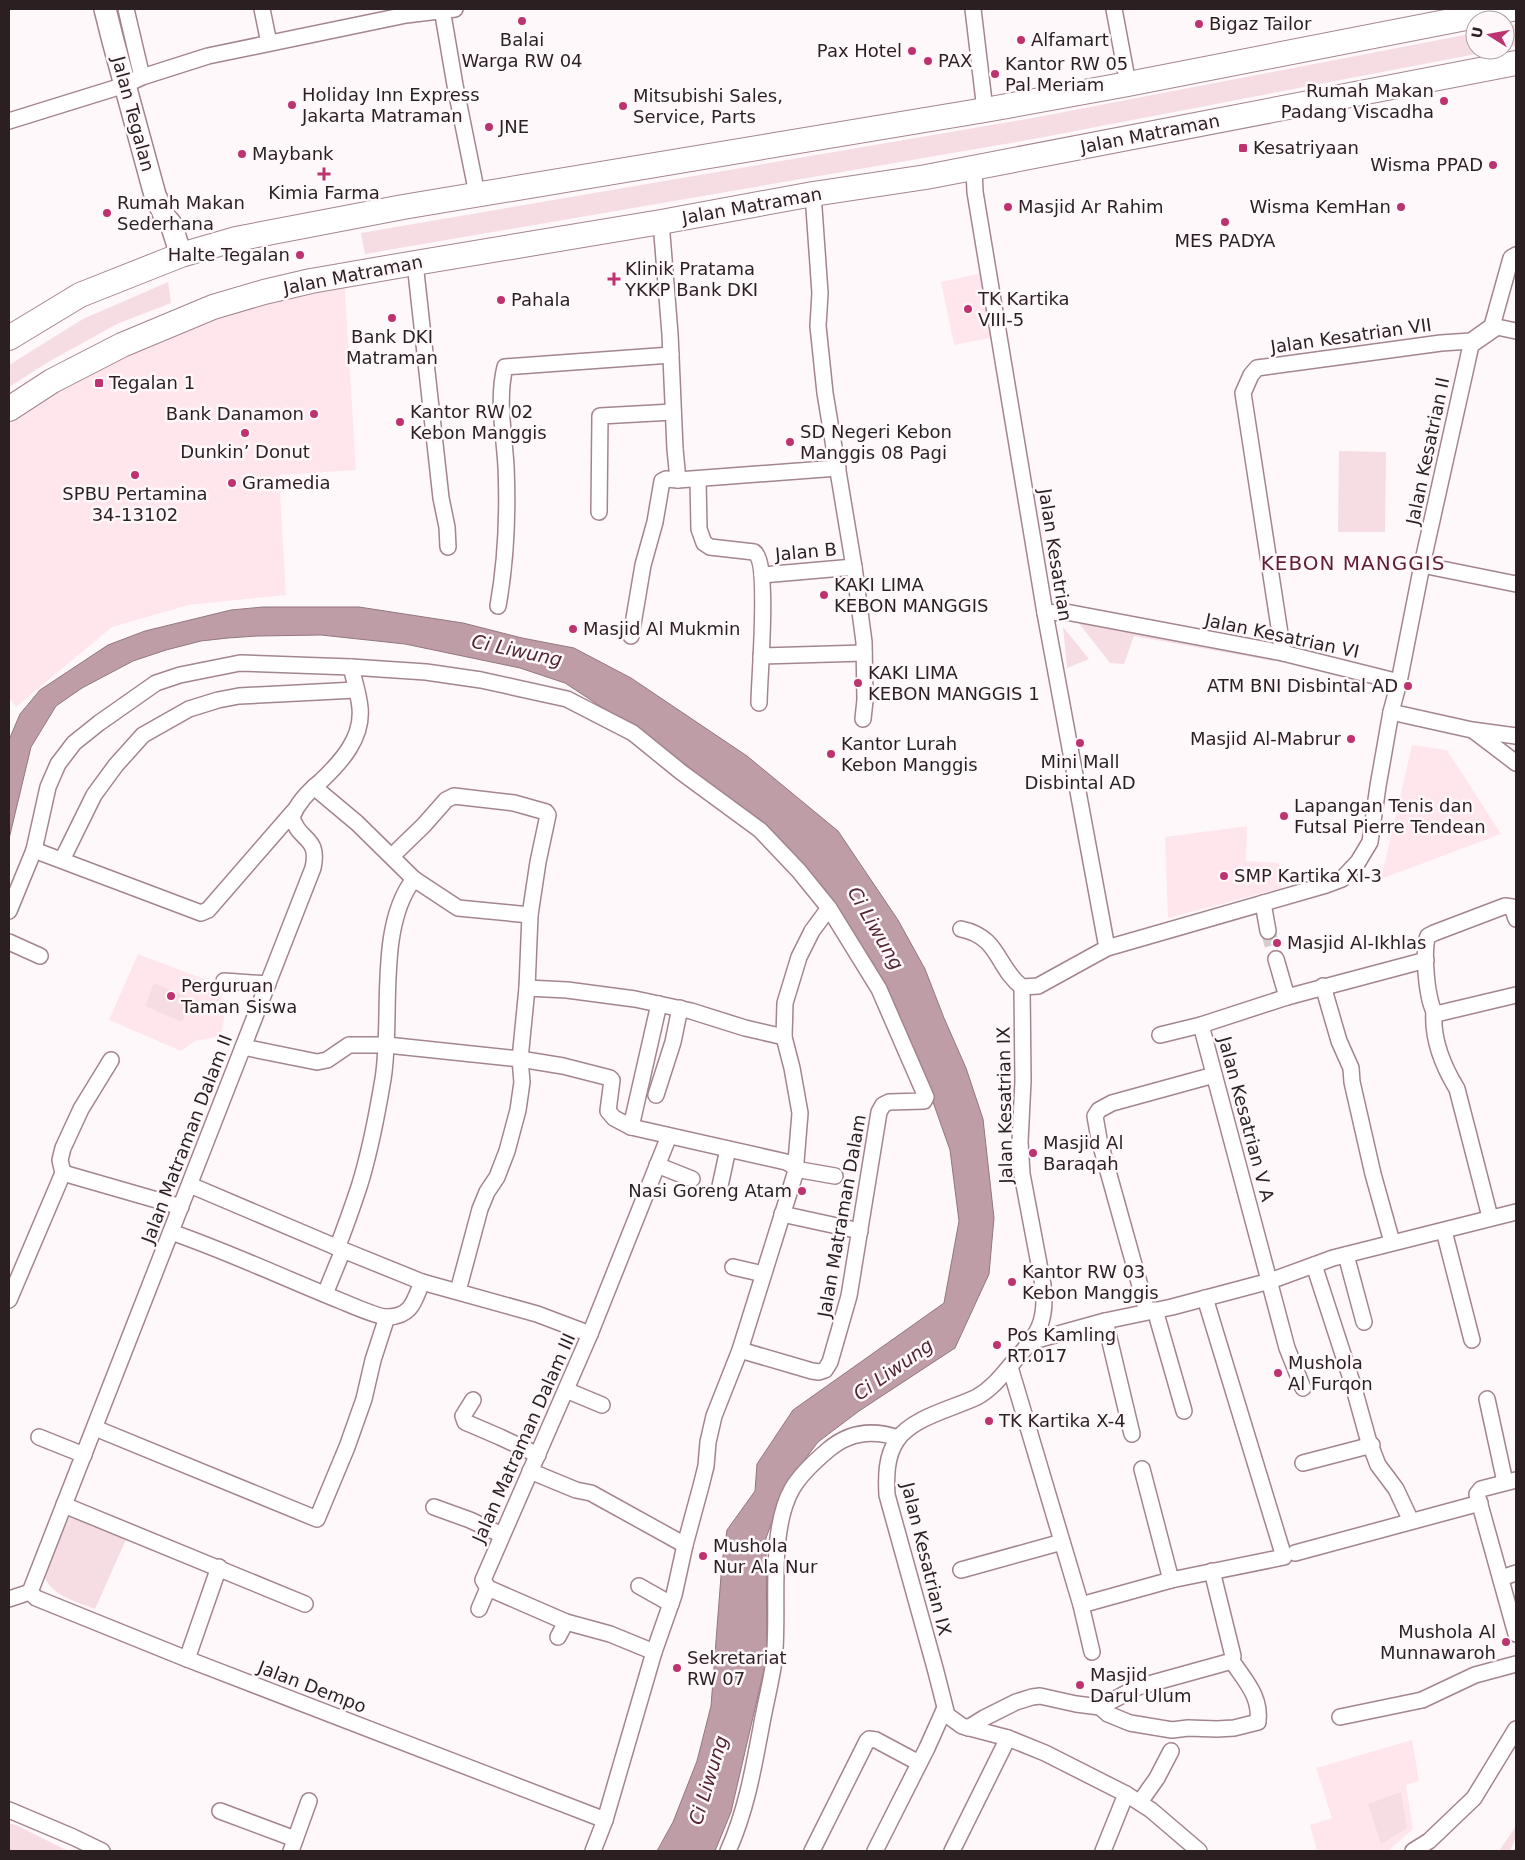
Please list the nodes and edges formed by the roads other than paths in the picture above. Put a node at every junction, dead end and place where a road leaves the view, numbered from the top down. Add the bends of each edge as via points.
1 (106, 9) edge
2 (126, 9) edge
3 (262, 9) edge
4 (447, 9) edge
5 (973, 9) edge
6 (1114, 9) edge
7 (1512, 9) edge
8 (380, 15) edge
9 (122, 38) junction
10 (269, 43) junction
11 (1516, 63) edge
12 (134, 81) junction
13 (1128, 84) junction
14 (985, 110) junction
15 (9, 121) edge
16 (974, 168) junction
17 (477, 194) junction
18 (813, 194) junction
19 (661, 222) junction
20 (1516, 255) edge
21 (175, 258) junction
22 (415, 263) junction
23 (1516, 331) edge
24 (9, 338) edge
25 (1471, 343) junction
26 (671, 355) junction
27 (9, 409) edge
28 (673, 412) junction
29 (838, 468) junction
30 (678, 480) junction
31 (698, 480) junction
32 (599, 512) dead end
33 (448, 548) dead end
34 (1422, 565) junction
35 (854, 567) junction
36 (762, 575) junction
37 (1516, 584) edge
38 (498, 606) dead end
39 (1045, 613) junction
40 (631, 636) dead end
41 (864, 653) junction
42 (1283, 653) junction
43 (760, 656) junction
44 (351, 667) junction
45 (1399, 682) junction
46 (356, 690) junction
47 (759, 703) dead end
48 (1392, 712) junction
49 (863, 719) dead end
50 (1472, 730) junction
51 (1516, 736) edge
52 (1516, 763) edge
53 (314, 787) junction
54 (294, 811) junction
55 (34, 850) junction
56 (392, 856) junction
57 (62, 860) junction
58 (414, 879) junction
59 (1263, 903) junction
60 (829, 908) junction
61 (9, 911) edge
62 (530, 915) junction
63 (1516, 919) edge
64 (961, 929) dead end
65 (1268, 932) tunnel mouth
66 (9, 942) edge
67 (1107, 948) junction
68 (40, 956) dead end
69 (1276, 959) tunnel mouth
70 (1426, 960) junction
71 (224, 980) dead end
72 (268, 984) junction
73 (1323, 986) junction
74 (1022, 987) junction
75 (527, 988) junction
76 (1516, 995) edge
77 (1287, 997) junction
78 (659, 1004) junction
79 (680, 1008) junction
80 (1434, 1012) junction
81 (1202, 1025) junction
82 (1160, 1035) dead end
83 (784, 1036) junction
84 (387, 1045) junction
85 (243, 1047) junction
86 (520, 1059) junction
87 (111, 1060) dead end
88 (1214, 1075) junction
89 (656, 1094) dead end
90 (631, 1127) junction
91 (669, 1136) junction
92 (728, 1150) junction
93 (656, 1165) junction
94 (795, 1168) junction
95 (63, 1173) junction
96 (835, 1176) dead end
97 (692, 1179) dead end
98 (190, 1185) junction
99 (720, 1186) dead end
100 (181, 1207) junction
101 (1516, 1212) edge
102 (782, 1214) junction
103 (1490, 1218) junction
104 (860, 1231) junction
105 (1444, 1231) junction
106 (171, 1232) junction
107 (1392, 1242) junction
108 (340, 1249) junction
109 (1346, 1255) junction
110 (1314, 1265) junction
111 (733, 1267) dead end
112 (763, 1274) junction
113 (1270, 1281) junction
114 (422, 1282) junction
115 (458, 1291) junction
116 (10, 1292) edge
117 (325, 1294) junction
118 (1205, 1298) junction
119 (1151, 1310) junction
120 (387, 1317) junction
121 (1105, 1321) junction
122 (1364, 1322) dead end
123 (590, 1334) junction
124 (1472, 1340) dead end
125 (1033, 1341) junction
126 (740, 1350) junction
127 (1010, 1367) junction
128 (1303, 1388) dead end
129 (566, 1390) junction
130 (1488, 1399) dead end
131 (473, 1400) dead end
132 (602, 1405) dead end
133 (1184, 1412) dead end
134 (95, 1428) junction
135 (1132, 1434) dead end
136 (39, 1437) dead end
137 (898, 1438) junction
138 (1372, 1445) junction
139 (84, 1455) junction
140 (538, 1455) junction
141 (1302, 1463) dead end
142 (1142, 1469) dead end
143 (530, 1471) junction
144 (1511, 1481) edge
145 (1480, 1504) junction
146 (64, 1505) junction
147 (434, 1507) dead end
148 (1411, 1521) junction
149 (502, 1536) junction
150 (1062, 1542) junction
151 (685, 1545) junction
152 (1294, 1554) dead end
153 (219, 1568) junction
154 (961, 1570) dead end
155 (1212, 1571) junction
156 (1516, 1573) edge
157 (1501, 1578) junction
158 (1171, 1580) junction
159 (639, 1586) dead end
160 (488, 1588) junction
161 (30, 1592) junction
162 (9, 1599) edge
163 (305, 1604) dead end
164 (671, 1604) junction
165 (1082, 1604) junction
166 (479, 1609) dead end
167 (566, 1622) junction
168 (1516, 1634) edge
169 (558, 1637) dead end
170 (654, 1652) junction
171 (1092, 1652) dead end
172 (187, 1658) junction
173 (1232, 1661) junction
174 (1516, 1664) edge
175 (1100, 1707) junction
176 (944, 1710) junction
177 (1340, 1718) dead end
178 (968, 1728) junction
179 (1516, 1729) edge
180 (1008, 1738) junction
181 (1171, 1751) dead end
182 (919, 1763) junction
183 (1126, 1794) junction
184 (309, 1801) dead end
185 (1140, 1802) junction
186 (9, 1810) edge
187 (220, 1811) dead end
188 (605, 1820) junction
189 (293, 1845) edge
190 (102, 1851) edge
191 (593, 1851) edge
192 (728, 1851) edge
193 (812, 1851) edge
194 (874, 1851) edge
195 (952, 1851) edge
196 (1103, 1851) edge
197 (1199, 1851) edge
198 (1413, 1851) edge

1 - 9 street, Jalan Tegalan
2 - 9 street
3 - 10 street
4 - 8 street
4 - 17 street via 455,85
5 - 14 street
6 - 13 street
7 - 13 main road
8 - 10 street
9 - 12 street, Jalan Tegalan
10 - 12 street via 208,56
11 - 16 main road, Jalan Matraman
12 - 15 street
12 - 21 street, Jalan Tegalan via 155,195 165,217 163,228
13 - 14 main road
14 - 17 main road
16 - 18 main road, Jalan Matraman
16 - 39 street, Jalan Kesatrian
17 - 21 main road via 262,234
18 - 19 main road, Jalan Matraman
18 - 29 street via 820,293 818,326
19 - 22 main road, Jalan Matraman
19 - 26 street
20 - 25 street via 1511,258 1492,326
21 - 24 main road via 80,294
22 - 27 main road, Jalan Matraman via 264,292 213,307 89,361
22 - 33 street
23 - 25 street via 1497,327
25 - 34 street, Jalan Kesatrian II
25 - 42 street, Jalan Kesatrian VII via 1441,343 1257,368 1250,375 1243,393
26 - 28 street
26 - 38 street via 505,367 502,411 506,506
28 - 30 street
28 - 32 street via 600,416
29 - 31 street
29 - 35 street
30 - 31 street
30 - 40 street via 662,481
31 - 36 street, Jalan B via 699,529 704,543 710,547 754,552 759,557
34 - 37 street
34 - 45 street, Jalan Kesatrian II
35 - 36 street, Jalan B
35 - 41 street
36 - 43 street, Jalan B
39 - 42 street, Jalan Kesatrian VI via 1066,612
39 - 67 street, Jalan Kesatrian
41 - 43 street
41 - 49 street
42 - 45 street, Jalan Kesatrian VI
43 - 47 street, Jalan B
44 - 46 street
44 - 55 street, Jalan Matraman Dalam via 240,663 156,683 99,722 74,743 58,764 48,787
44 - 60 street, Jalan Matraman Dalam via 481,680 567,699 633,733 760,830
45 - 48 street
46 - 53 street via 360,726 353,744
46 - 57 street via 239,696 189,709 143,735 94,795
48 - 50 street
48 - 59 street via 1370,842 1358,862 1342,879
50 - 51 street
50 - 52 street
53 - 54 street
53 - 56 street
54 - 57 street via 208,910 201,913
54 - 72 street, Jalan Matraman Dalam II via 294,823 310,842 316,856
55 - 57 street
55 - 61 street, Jalan Matraman Dalam
56 - 58 street
56 - 62 street via 446,800 454,796 514,803 546,812 548,816
58 - 62 street via 458,908
58 - 84 street via 399,905 392,931
59 - 65 street
59 - 67 street
60 - 83 street via 799,957 784,1003
60 - 104 street, Jalan Matraman Dalam via 879,990 926,1097 924,1101 888,1102 879,1112
62 - 75 street
63 - 70 street via 1512,908 1505,906 1434,933 1426,940
64 - 74 street via 981,935
66 - 68 street
67 - 74 street via 1038,986
69 - 77 street
70 - 73 street, Jalan Kesatrian V A
70 - 80 street
71 - 72 street
72 - 85 street, Jalan Matraman Dalam II
73 - 77 street, Jalan Kesatrian V A
73 - 107 street via 1350,1068 1373,1174
74 - 125 street, Jalan Kesatrian IX via 1022,1174 1044,1299 1041,1322
75 - 78 street via 567,990
75 - 86 street
76 - 80 street
77 - 81 street, Jalan Kesatrian V A
78 - 79 street
78 - 90 street
79 - 83 street
79 - 89 street
80 - 103 street via 1433,1031 1456,1089
81 - 82 street
81 - 88 street, Jalan Kesatrian V A
83 - 94 street via 800,1113
84 - 85 street via 349,1045 327,1060 317,1062
84 - 86 street
84 - 108 street via 360,1186
85 - 98 street, Jalan Matraman Dalam II
86 - 90 street via 610,1078 608,1111
86 - 115 street via 522,1082 518,1110 507,1151 480,1209
87 - 95 street via 81,1109 63,1148 60,1160
88 - 113 street, Jalan Kesatrian V A
88 - 119 street via 1112,1103 1095,1116 1099,1139
90 - 91 street
91 - 92 street
91 - 93 street, Jalan Matraman Dalam III
92 - 94 street via 786,1162
92 - 99 street
93 - 97 street
93 - 123 street, Jalan Matraman Dalam III
94 - 96 street
94 - 102 street
95 - 100 street
95 - 116 street
98 - 100 street, Jalan Matraman Dalam II
98 - 108 street
100 - 106 street, Jalan Matraman Dalam II
101 - 103 street
102 - 104 street
102 - 112 street
103 - 105 street
104 - 126 street, Jalan Matraman Dalam via 849,1296 825,1370 812,1371
105 - 107 street
105 - 124 street
106 - 117 street
106 - 134 street, Jalan Matraman Dalam II
107 - 109 street
108 - 114 street
108 - 117 street
109 - 110 street
109 - 122 street
110 - 113 street
110 - 138 street
111 - 112 street
112 - 126 street
113 - 118 street
113 - 128 street, Jalan Kesatrian V A via 1287,1348
114 - 115 street
114 - 120 street via 410,1309
115 - 123 street via 537,1314
117 - 120 street
118 - 119 street
118 - 155 street via 1284,1556
119 - 121 street
119 - 133 street
120 - 134 street via 364,1399 317,1519
121 - 125 street
121 - 135 street
123 - 129 street, Jalan Matraman Dalam III
125 - 127 street, Jalan Kesatrian IX
126 - 151 street via 714,1416 706,1466
127 - 137 street, Jalan Kesatrian IX via 987,1390 913,1424
127 - 150 street
129 - 132 street
129 - 140 street, Jalan Matraman Dalam III
130 - 144 street
131 - 140 street via 464,1416 465,1422
134 - 139 street, Jalan Matraman Dalam II
136 - 139 street
137 - 176 street, Jalan Kesatrian IX via 887,1468 888,1495 936,1668
137 - 192 street via 878,1433 849,1436 817,1459 792,1489 779,1534 774,1660 748,1798
138 - 141 street
138 - 148 street via 1378,1465 1396,1489
139 - 146 street, Jalan Matraman Dalam II
140 - 143 street, Jalan Matraman Dalam III
142 - 158 street
143 - 149 street, Jalan Matraman Dalam III
143 - 151 street via 591,1493
144 - 145 street via 1478,1491
145 - 148 street
145 - 157 street
146 - 153 street
146 - 161 street, Jalan Matraman Dalam II
147 - 149 street
148 - 152 street
149 - 160 street, Jalan Matraman Dalam III via 483,1580
150 - 154 street
150 - 165 street
151 - 164 street
153 - 163 street
153 - 172 street
155 - 158 street
155 - 173 street
156 - 157 street
157 - 168 street
158 - 165 street
159 - 164 street
160 - 166 street
160 - 167 street
161 - 162 street
161 - 172 street, Jalan Dempo via 36,1598
164 - 170 street
165 - 171 street
167 - 169 street
167 - 170 street via 610,1634
170 - 188 street
172 - 188 street, Jalan Dempo
173 - 175 street via 1138,1687
173 - 175 street via 1258,1701 1258,1722 1234,1728 1172,1730 1130,1723
174 - 177 street via 1475,1674 1422,1700
175 - 178 street via 1032,1697
176 - 178 street via 950,1719
176 - 182 street
178 - 180 street
179 - 198 street via 1474,1798 1429,1841
180 - 183 street
180 - 195 street
181 - 185 street
182 - 193 street via 872,1738 867,1741
182 - 194 street
183 - 185 street
183 - 196 street
184 - 189 street
185 - 197 street
186 - 190 street
187 - 189 street
188 - 191 street

